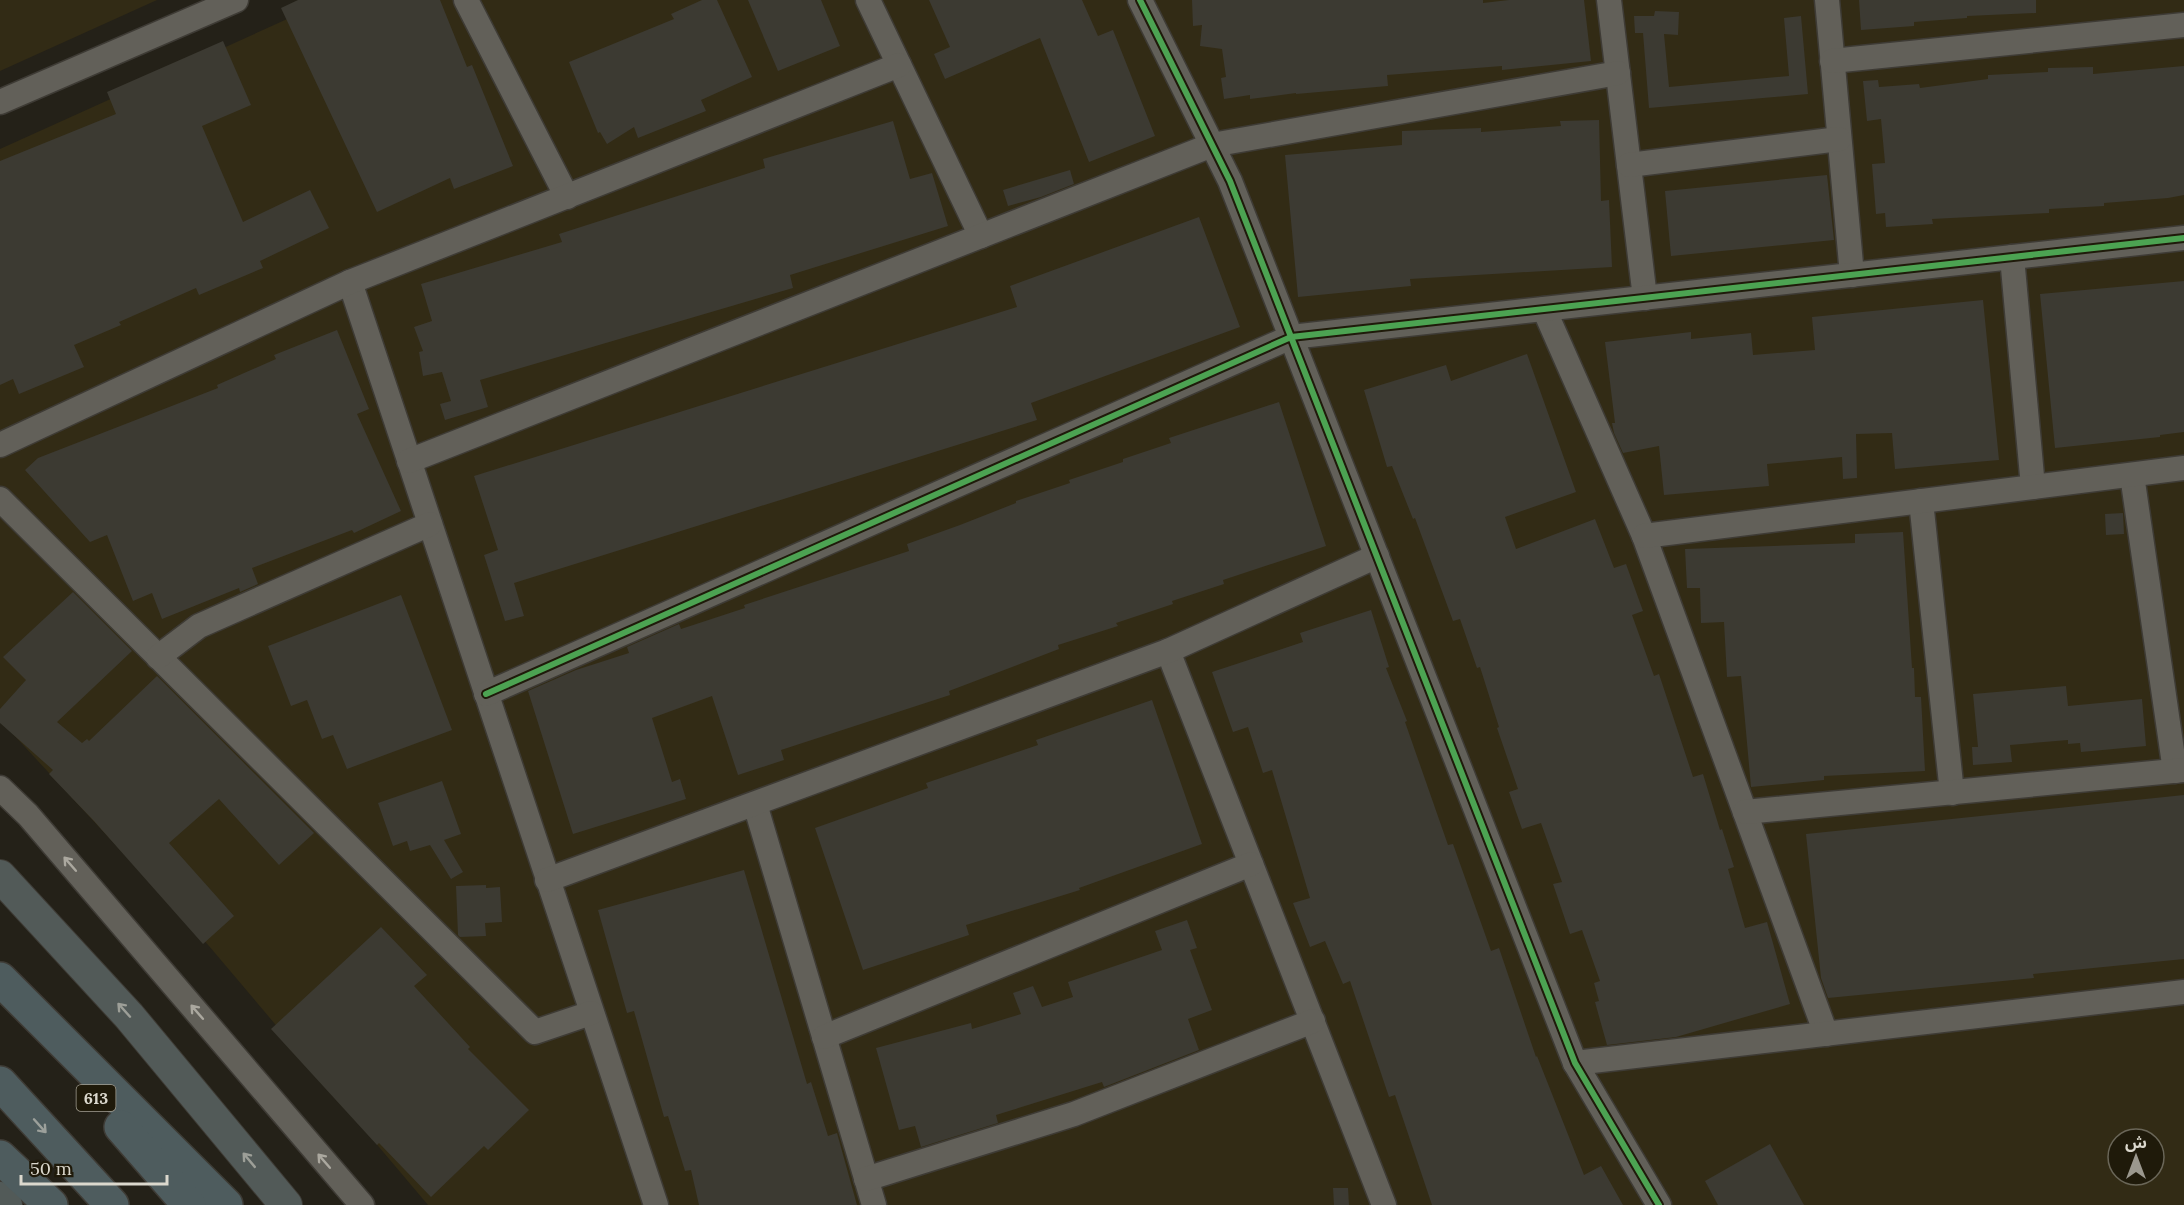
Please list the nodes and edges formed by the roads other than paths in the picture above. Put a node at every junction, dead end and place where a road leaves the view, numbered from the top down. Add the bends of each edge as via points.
1 (236, 0) edge
2 (466, 0) edge
3 (868, 0) edge
4 (1140, 0) edge
5 (1609, 0) edge
6 (1827, 0) edge
7 (2184, 25) edge
8 (1832, 61) junction
9 (899, 65) junction
10 (1618, 73) junction
11 (0, 102) edge
12 (1839, 139) junction
13 (1212, 145) junction
14 (1629, 165) junction
15 (567, 196) junction
16 (981, 236) junction
17 (2184, 238) edge
18 (2012, 257) junction
19 (1852, 275) junction
20 (350, 282) junction
21 (1644, 298) junction
22 (1544, 309) junction
23 (1291, 337) junction
24 (0, 445) edge
25 (409, 461) junction
26 (2184, 468) edge
27 (2132, 475) junction
28 (2033, 487) junction
29 (0, 499) edge
30 (1921, 501) junction
31 (430, 524) junction
32 (1644, 536) junction
33 (1377, 556) junction
34 (1168, 651) junction
35 (158, 657) junction
36 (486, 694) junction
37 (2179, 771) edge
38 (0, 788) edge
39 (1952, 793) junction
40 (755, 804) junction
41 (1745, 813) junction
42 (1251, 864) junction
43 (0, 876) edge
44 (547, 880) junction
45 (0, 979) edge
46 (2184, 992) edge
47 (0, 994) edge
48 (591, 1012) junction
49 (1312, 1021) junction
50 (1826, 1034) junction
51 (824, 1037) junction
52 (1575, 1063) junction
53 (0, 1083) edge
54 (0, 1157) edge
55 (866, 1179) junction
56 (0, 1198) edge
57 (6, 1205) edge
58 (51, 1205) edge
59 (112, 1205) edge
60 (189, 1205) edge
61 (226, 1205) edge
62 (286, 1205) edge
63 (362, 1205) edge
64 (656, 1205) edge
65 (874, 1205) edge
66 (1384, 1205) edge
67 (1659, 1205) edge

1 - 11 street
2 - 15 street
3 - 9 street
4 - 13 street
5 - 10 street
6 - 8 street
7 - 8 street
8 - 12 street
9 - 15 street
9 - 16 street
10 - 13 street
10 - 14 street
12 - 14 street
12 - 19 street
13 - 16 street
13 - 23 street
14 - 21 street
15 - 20 street
16 - 25 street
17 - 18 street
18 - 19 street
18 - 28 street
19 - 21 street
20 - 24 street
20 - 25 street
21 - 22 street
22 - 23 street
22 - 32 street
23 - 33 street
23 - 36 street
25 - 31 street
26 - 27 street
27 - 28 street
27 - 37 street
28 - 30 street
29 - 35 street
30 - 32 street
30 - 39 street
31 - 35 street via 199,626
31 - 36 street
32 - 41 street
33 - 34 street
33 - 52 street
34 - 40 street
34 - 42 street
35 - 48 street via 535,1032
36 - 44 street
37 - 39 street
63 -> 38 street via 28,815
39 - 41 street
40 - 44 street
40 - 51 street
41 - 50 street
42 - 49 street
42 - 51 street
62 -> 43 main road via 129,1016
44 - 48 street
45 - 61 highway
46 - 50 street
47 - 60 highway, 613
48 - 64 street
49 - 55 street via 1074,1114
49 - 66 street
50 - 52 street
51 - 55 street
52 - 67 street
53 -> 59 highway
54 - 58 highway
55 - 65 street
56 - 57 main road

